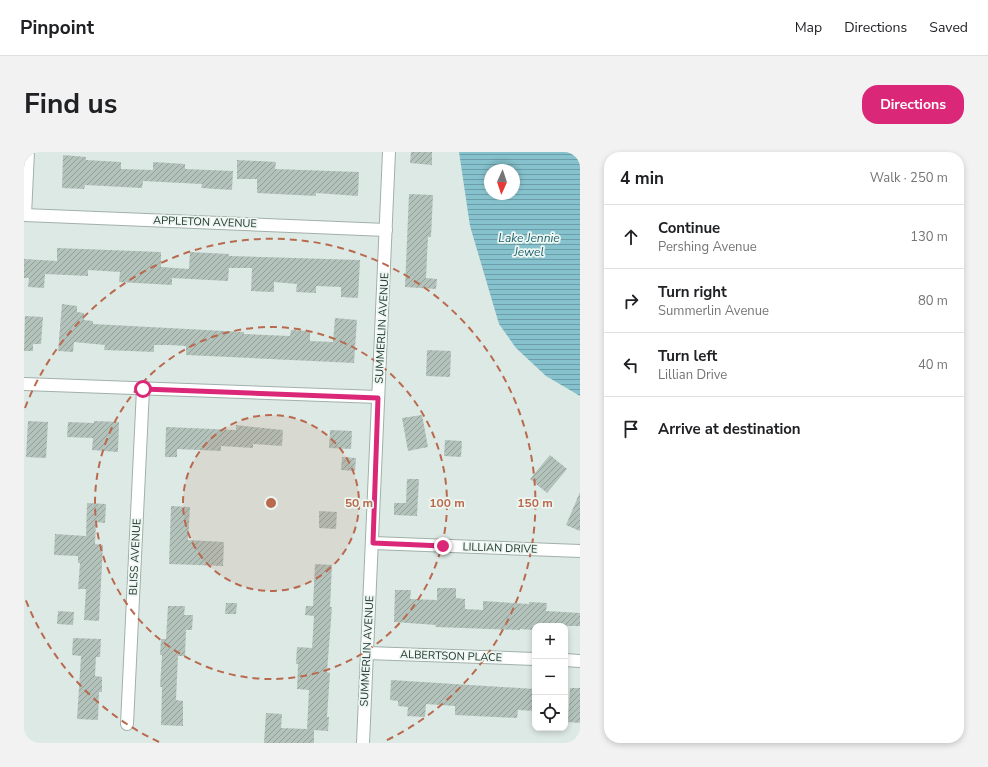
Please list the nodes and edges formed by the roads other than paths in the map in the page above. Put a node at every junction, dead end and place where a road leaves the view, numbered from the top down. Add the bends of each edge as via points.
1 (28, 152) edge
2 (389, 152) edge
3 (25, 215) edge
4 (386, 230) junction
5 (24, 384) edge
6 (143, 389) junction
7 (378, 398) junction
8 (373, 543) junction
9 (580, 551) edge
10 (367, 653) junction
11 (532, 659) edge
12 (568, 660) edge
13 (580, 661) edge
14 (127, 724) dead end
15 (363, 743) edge

1 - 3 street
2 - 4 street, SUMMERLIN AVENUE
3 - 4 street, APPLETON AVENUE
4 - 7 street, SUMMERLIN AVENUE
5 - 6 street
6 - 7 street
6 - 14 street, BLISS AVENUE
7 - 8 street, SUMMERLIN AVENUE
8 - 9 street, LILLIAN DRIVE
8 - 10 street, SUMMERLIN AVENUE
10 - 11 street, ALBERTSON PLACE
10 - 15 street, SUMMERLIN AVENUE
12 - 13 street

